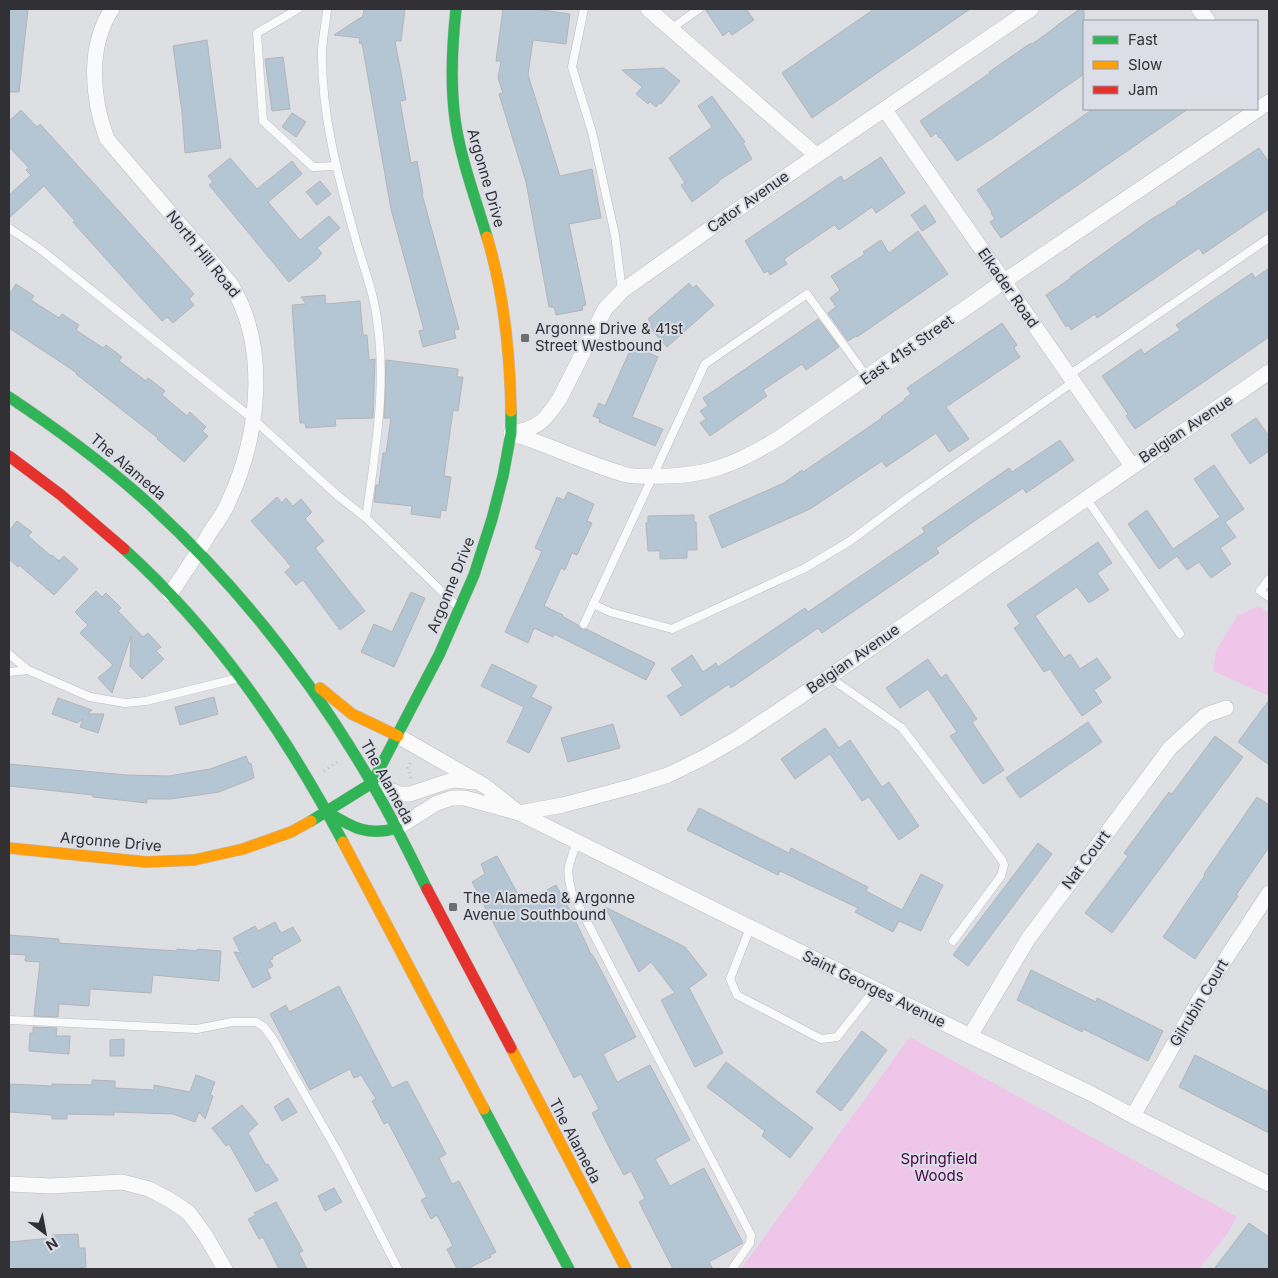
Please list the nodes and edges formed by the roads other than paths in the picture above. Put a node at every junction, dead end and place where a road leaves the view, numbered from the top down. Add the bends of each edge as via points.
1 (112, 9) edge
2 (298, 9) edge
3 (327, 9) edge
4 (456, 9) edge
5 (584, 9) edge
6 (648, 9) edge
7 (699, 9) edge
8 (1031, 9) edge
9 (1200, 9) edge
10 (1207, 20) edge
11 (672, 28) junction
12 (885, 110) junction
13 (1256, 110) edge
14 (816, 155) junction
15 (336, 166) junction
16 (9, 228) edge
17 (1269, 238) edge
18 (1004, 282) junction
19 (622, 291) junction
20 (1269, 372) edge
21 (867, 378) junction
22 (1071, 379) junction
23 (9, 397) edge
24 (253, 419) junction
25 (511, 433) junction
26 (9, 456) edge
27 (1132, 466) junction
28 (651, 476) junction
29 (1086, 498) junction
30 (366, 518) junction
31 (198, 551) junction
32 (1269, 579) edge
33 (170, 594) junction
34 (1269, 597) edge
35 (593, 604) junction
36 (460, 609) junction
37 (584, 624) dead end
38 (1180, 634) dead end
39 (9, 654) edge
40 (297, 669) junction
41 (28, 670) junction
42 (9, 672) edge
43 (829, 677) junction
44 (240, 678) junction
45 (1226, 708) dead end
46 (398, 736) junction
47 (372, 782) junction
48 (485, 786) junction
49 (327, 812) junction
50 (519, 813) junction
51 (396, 828) junction
52 (578, 842) junction
53 (9, 848) edge
54 (1269, 893) edge
55 (750, 928) junction
56 (954, 941) dead end
57 (875, 989) junction
58 (9, 1020) edge
59 (970, 1036) junction
60 (1133, 1116) junction
61 (9, 1184) edge
62 (1269, 1184) edge
63 (225, 1269) edge
64 (398, 1269) edge
65 (569, 1269) edge
66 (626, 1269) edge
67 (732, 1269) edge

1 - 24 street, North Hill Road via 98,41 95,66 94,88 101,123 107,139 238,295 250,324 256,363
2 - 15 lane via 257,33 263,121 312,167
3 - 15 lane via 322,73
4 - 25 main road, Argonne Drive via 451,75 455,121 503,306 510,367
5 - 19 lane via 572,67 592,132 616,235
6 - 11 street
7 - 11 lane
8 - 12 street, Cator Avenue
9 - 10 street
11 - 14 street
12 - 14 street, Cator Avenue
12 - 18 street, Elkader Road
13 - 18 street, East 41st Street
14 - 19 street, Cator Avenue
15 - 30 lane via 374,303 379,346 379,401
16 - 24 lane via 40,249
17 - 22 lane
18 - 21 street, East 41st Street
18 - 22 street, Elkader Road
19 - 25 street, Cator Avenue via 605,309 552,410 543,421 528,430
20 - 27 street, Belgian Avenue
21 - 28 street, East 41st Street via 750,456 726,467 665,477
21 - 28 lane via 807,294 704,364
22 - 27 street, Elkader Road
22 - 35 lane via 850,541 805,568 672,629
23 - 31 main road, The Alameda via 105,466
24 - 30 lane
24 - 31 street, North Hill Road via 238,482 227,506
25 - 28 street, East 41st Street via 628,475
25 - 36 main road, Argonne Drive via 492,519
26 - 33 main road via 87,515
27 - 29 street, Belgian Avenue
28 - 35 lane
29 - 38 lane
29 - 43 street, Belgian Avenue
30 - 36 lane
31 - 33 street, North Hill Road
31 - 40 main road, The Alameda via 254,612
32 - 34 lane via 1260,591
33 - 44 main road via 201,627
35 - 37 lane
36 - 46 main road, Argonne Drive
39 - 41 lane
40 - 46 main road via 352,714
40 - 47 main road, The Alameda
41 - 42 lane
41 - 44 lane via 90,697 124,703 146,701
43 - 50 street, Belgian Avenue via 738,738 668,774 594,797
43 - 56 lane via 902,728 1002,860 1004,870 1001,876
44 - 49 main road
45 - 59 street, Nat Court via 1206,715 1170,748 1028,939
46 - 47 main road, Argonne Drive
46 - 48 street, Saint Georges Avenue
47 - 48 street, Saint Georges Avenue via 400,794 455,780
47 - 49 main road, Argonne Drive
47 - 51 main road, The Alameda
48 - 50 street, Saint Georges Avenue
49 - 51 main road via 352,828 366,832
49 - 53 main road, Argonne Drive via 273,840 194,860 146,862
49 - 65 main road
50 - 51 street, Belgian Avenue via 465,798 452,798 437,803
50 - 52 street, Saint Georges Avenue
51 - 66 main road, The Alameda
52 - 55 street, Saint Georges Avenue
52 - 67 lane via 568,866 567,877 572,893 751,1235 750,1243
54 - 60 street, Gilrubin Court via 1202,995
55 - 57 street, Saint Georges Avenue
55 - 57 lane via 730,979 737,995 821,1039 837,1037
57 - 59 street, Saint Georges Avenue
58 - 64 lane via 197,1029 232,1022 256,1022 264,1027 339,1154
59 - 60 street, Saint Georges Avenue
60 - 62 street, Saint Georges Avenue
61 - 63 street via 51,1186 122,1182 149,1189 189,1213

